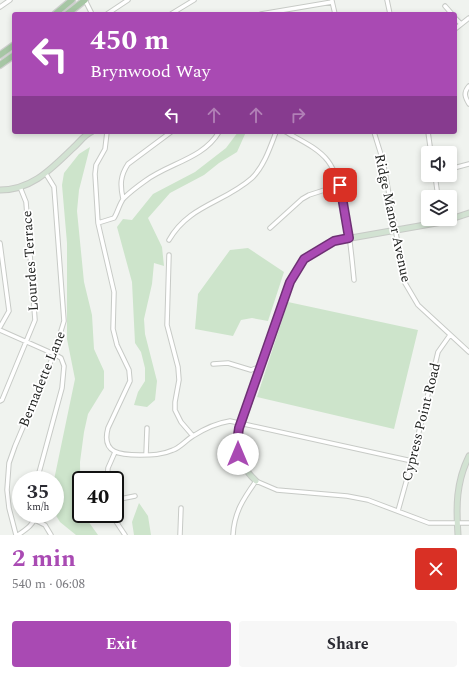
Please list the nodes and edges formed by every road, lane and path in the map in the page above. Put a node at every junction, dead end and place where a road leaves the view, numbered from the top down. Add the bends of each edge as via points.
1 (10, 0) edge
2 (72, 0) edge
3 (85, 0) edge
4 (128, 0) edge
5 (194, 0) edge
6 (387, 0) edge
7 (332, 1) edge
8 (445, 6) dead end
9 (0, 7) edge
10 (57, 12) edge
11 (70, 12) edge
12 (91, 12) edge
13 (110, 12) edge
14 (174, 12) edge
15 (272, 12) edge
16 (335, 12) edge
17 (390, 12) edge
18 (450, 12) edge
19 (469, 18) edge
20 (457, 20) edge
21 (461, 24) junction
22 (457, 27) edge
23 (12, 46) edge
24 (0, 55) edge
25 (12, 56) edge
26 (0, 65) edge
27 (469, 86) edge
28 (469, 104) edge
29 (89, 134) edge
30 (107, 134) edge
31 (168, 134) edge
32 (218, 134) edge
33 (275, 134) edge
34 (289, 134) edge
35 (375, 134) edge
36 (428, 134) edge
37 (430, 146) edge
38 (469, 164) edge
39 (457, 167) edge
40 (46, 174) junction
41 (340, 185) junction
42 (20, 187) junction
43 (0, 190) edge
44 (123, 199) junction
45 (469, 213) edge
46 (457, 216) edge
47 (98, 223) junction
48 (421, 225) edge
49 (270, 228) dead end
50 (395, 231) junction
51 (349, 238) junction
52 (169, 240) dead end
53 (0, 242) edge
54 (169, 255) dead end
55 (354, 280) dead end
56 (0, 329) edge
57 (450, 335) junction
58 (27, 341) junction
59 (469, 352) edge
60 (54, 354) junction
61 (213, 364) dead end
62 (262, 366) junction
63 (0, 401) edge
64 (241, 422) junction
65 (147, 428) dead end
66 (193, 436) junction
67 (115, 452) junction
68 (146, 455) junction
69 (469, 456) edge
70 (412, 461) junction
71 (39, 471) edge
72 (108, 471) edge
73 (256, 481) junction
74 (135, 496) dead end
75 (124, 498) edge
76 (181, 508) dead end
77 (398, 511) junction
78 (33, 523) edge
79 (41, 523) edge
80 (117, 523) edge
81 (458, 523) junction
82 (469, 523) edge
83 (17, 535) edge
84 (51, 535) edge
85 (124, 535) edge
86 (180, 535) edge
87 (233, 535) edge
88 (458, 535) edge

1 - 9 street
2 - 10 main road
3 - 11 main road
3 - 12 street
4 - 13 street
5 - 14 street
6 - 17 street
7 - 15 street
7 - 16 street
8 - 18 street
19 - 21 street
20 - 21 street
21 - 22 street
23 - 24 main road
25 - 26 main road
27 - 28 street via 465,96
29 - 40 street
30 - 47 street via 105,149 96,165 95,174
31 - 44 street via 128,164 123,171 120,184
32 - 44 street via 202,151 163,169
33 - 52 street via 264,162 253,177 187,217 176,227
34 - 41 street via 328,160
35 - 50 street, Ridge Manor Avenue via 383,161
36 - 37 street
38 - 39 street
40 - 42 street
40 - 60 street, Bernadette Lane via 54,186 64,321
41 - 49 street via 302,199
41 - 51 street
42 - 43 street
42 - 58 street, Lourdes Terrace via 26,202 35,320
44 - 47 street via 114,218
45 - 46 street
47 - 67 street via 114,292 113,329 117,345 129,370 130,380 106,435 110,448
48 - 50 street
50 - 51 street
50 - 57 street, Ridge Manor Avenue via 408,290 418,305
51 - 55 street
51 - 62 street via 334,241 304,259 290,282
53 - 56 street via 9,311
54 - 66 street via 167,325 179,380 175,410
56 - 58 street
57 - 59 street, Ridge Manor Avenue
57 - 70 street, Cypress Point Road via 438,352
58 - 60 street
58 - 63 street, Lourdes Terrace
60 - 71 street via 61,358 64,366 62,388
60 - 83 street, Bernadette Lane via 9,463 9,508
61 - 62 street via 228,363 251,370
62 - 64 street
64 - 66 street via 221,422
64 - 70 street
64 - 73 street via 238,454 245,469
65 - 68 street
66 - 68 street via 175,450
67 - 68 street via 123,455
67 - 72 street
69 - 81 street via 460,480 457,499
70 - 77 street, Cypress Point Road
73 - 77 street via 277,490 368,500
73 - 87 street via 239,505
74 - 75 street
76 - 86 street
77 - 81 street via 429,523
78 - 83 street
79 - 84 street
80 - 85 street
81 - 82 street
81 - 88 street

